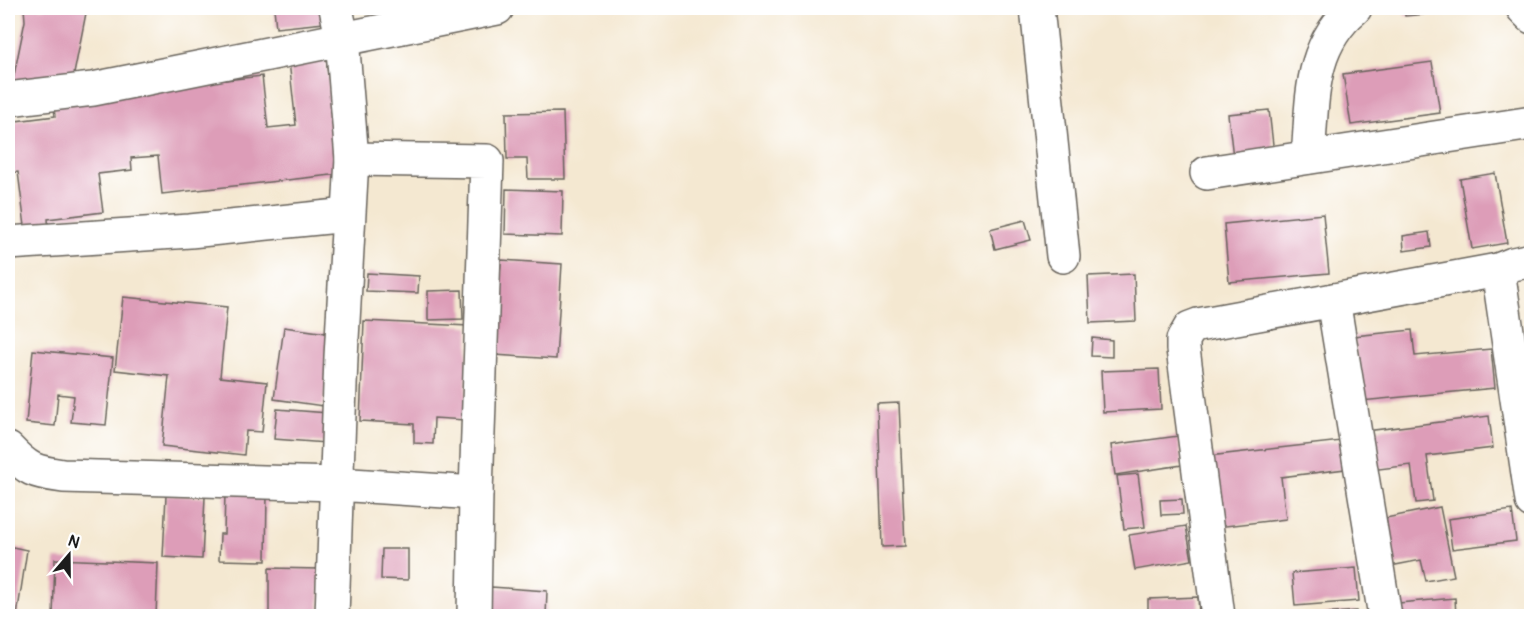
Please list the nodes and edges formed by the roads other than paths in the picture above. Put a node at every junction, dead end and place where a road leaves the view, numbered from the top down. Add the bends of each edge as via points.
1 (497, 8) edge
2 (1037, 8) edge
3 (1355, 8) edge
4 (1523, 8) edge
5 (1532, 17) edge
6 (339, 23) edge
7 (8, 99) edge
8 (1532, 123) edge
9 (1308, 157) junction
10 (352, 159) junction
11 (1207, 172) dead end
12 (348, 215) junction
13 (8, 243) edge
14 (1063, 256) dead end
15 (1532, 260) edge
16 (1498, 270) junction
17 (1333, 300) junction
18 (8, 449) edge
19 (336, 484) junction
20 (476, 493) junction
21 (1532, 501) edge
22 (332, 616) edge
23 (474, 616) edge
24 (1218, 616) edge
25 (1385, 616) edge

1 - 6 street
2 - 14 street
3 - 9 street via 1331,33 1321,52 1315,76
4 - 5 street
6 - 7 street via 93,89
6 - 10 street
8 - 9 street
9 - 11 street
10 - 12 street
10 - 20 street via 487,161
12 - 13 street
12 - 19 street
15 - 16 street
16 - 17 street
16 - 21 street
17 - 24 street via 1198,325 1186,333 1183,349
17 - 25 street
18 - 19 street via 21,464 38,473
19 - 20 street
19 - 22 street
20 - 23 street

